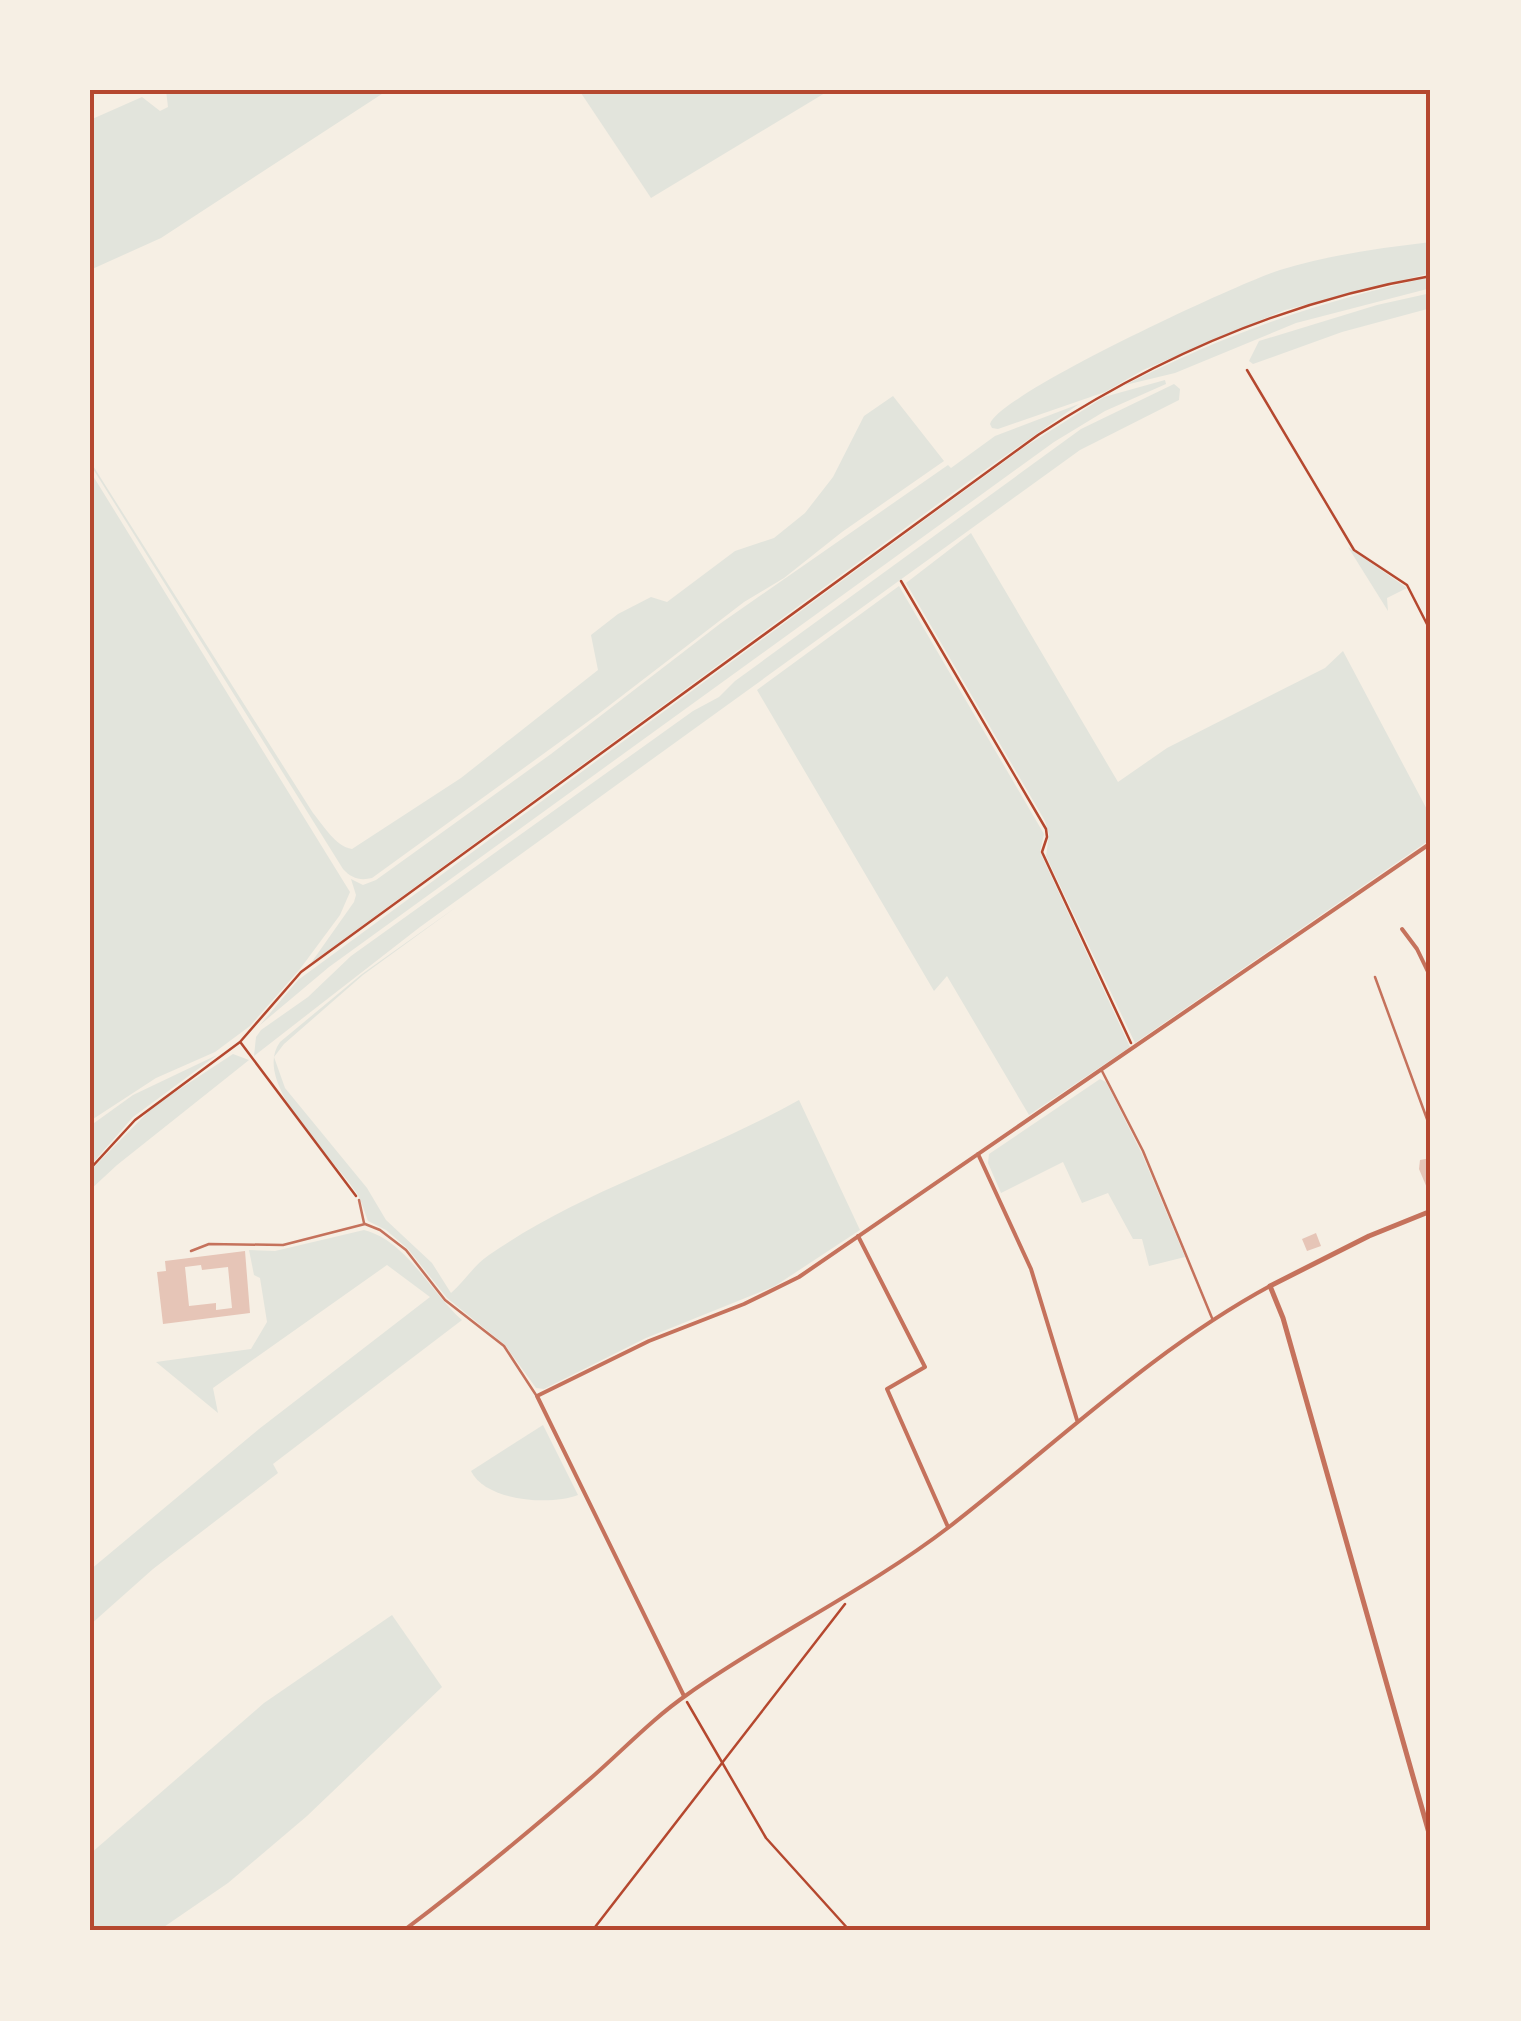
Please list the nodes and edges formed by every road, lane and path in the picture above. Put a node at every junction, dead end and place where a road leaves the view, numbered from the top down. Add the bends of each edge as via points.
1 (1431, 276) edge
2 (1247, 370) dead end
3 (901, 582) dead end
4 (1431, 632) edge
5 (1431, 843) edge
6 (1402, 929) dead end
7 (1376, 976) dead end
8 (1431, 978) edge
9 (240, 1042) junction
10 (1134, 1048) junction
11 (1102, 1071) junction
12 (1431, 1130) edge
13 (978, 1154) junction
14 (90, 1169) edge
15 (359, 1200) joint
16 (1431, 1211) edge
17 (365, 1224) junction
18 (858, 1236) junction
19 (191, 1251) dead end
20 (1270, 1286) junction
21 (1212, 1318) junction
22 (537, 1396) junction
23 (1078, 1422) junction
24 (948, 1528) junction
25 (850, 1595) junction
26 (684, 1696) junction
27 (720, 1763) junction
28 (1431, 1840) edge
29 (403, 1931) edge
30 (592, 1931) edge
31 (850, 1931) edge

1 - 9 path via 1232,332 1068,416 300,972
2 - 4 path via 1354,550 1407,584
3 - 10 path via 1046,828 1042,852
5 - 10 street
6 - 8 street
7 - 12 lane
9 - 14 path via 135,1120
9 - 15 path
10 - 11 street
11 - 13 street
11 - 21 lane
13 - 18 street
13 - 23 street via 1031,1269
15 - 17 lane
16 - 20 street
17 - 19 lane via 283,1245 208,1244
17 - 22 lane via 406,1250 445,1300 504,1346
18 - 22 street via 776,1290
18 - 24 street via 925,1367 887,1389
20 - 21 street
20 - 28 street
21 - 23 street
22 - 26 street
23 - 24 street
24 - 25 street
25 - 26 street
25 - 27 path
26 - 27 path
26 - 29 street
27 - 30 path
27 - 31 path via 766,1838

